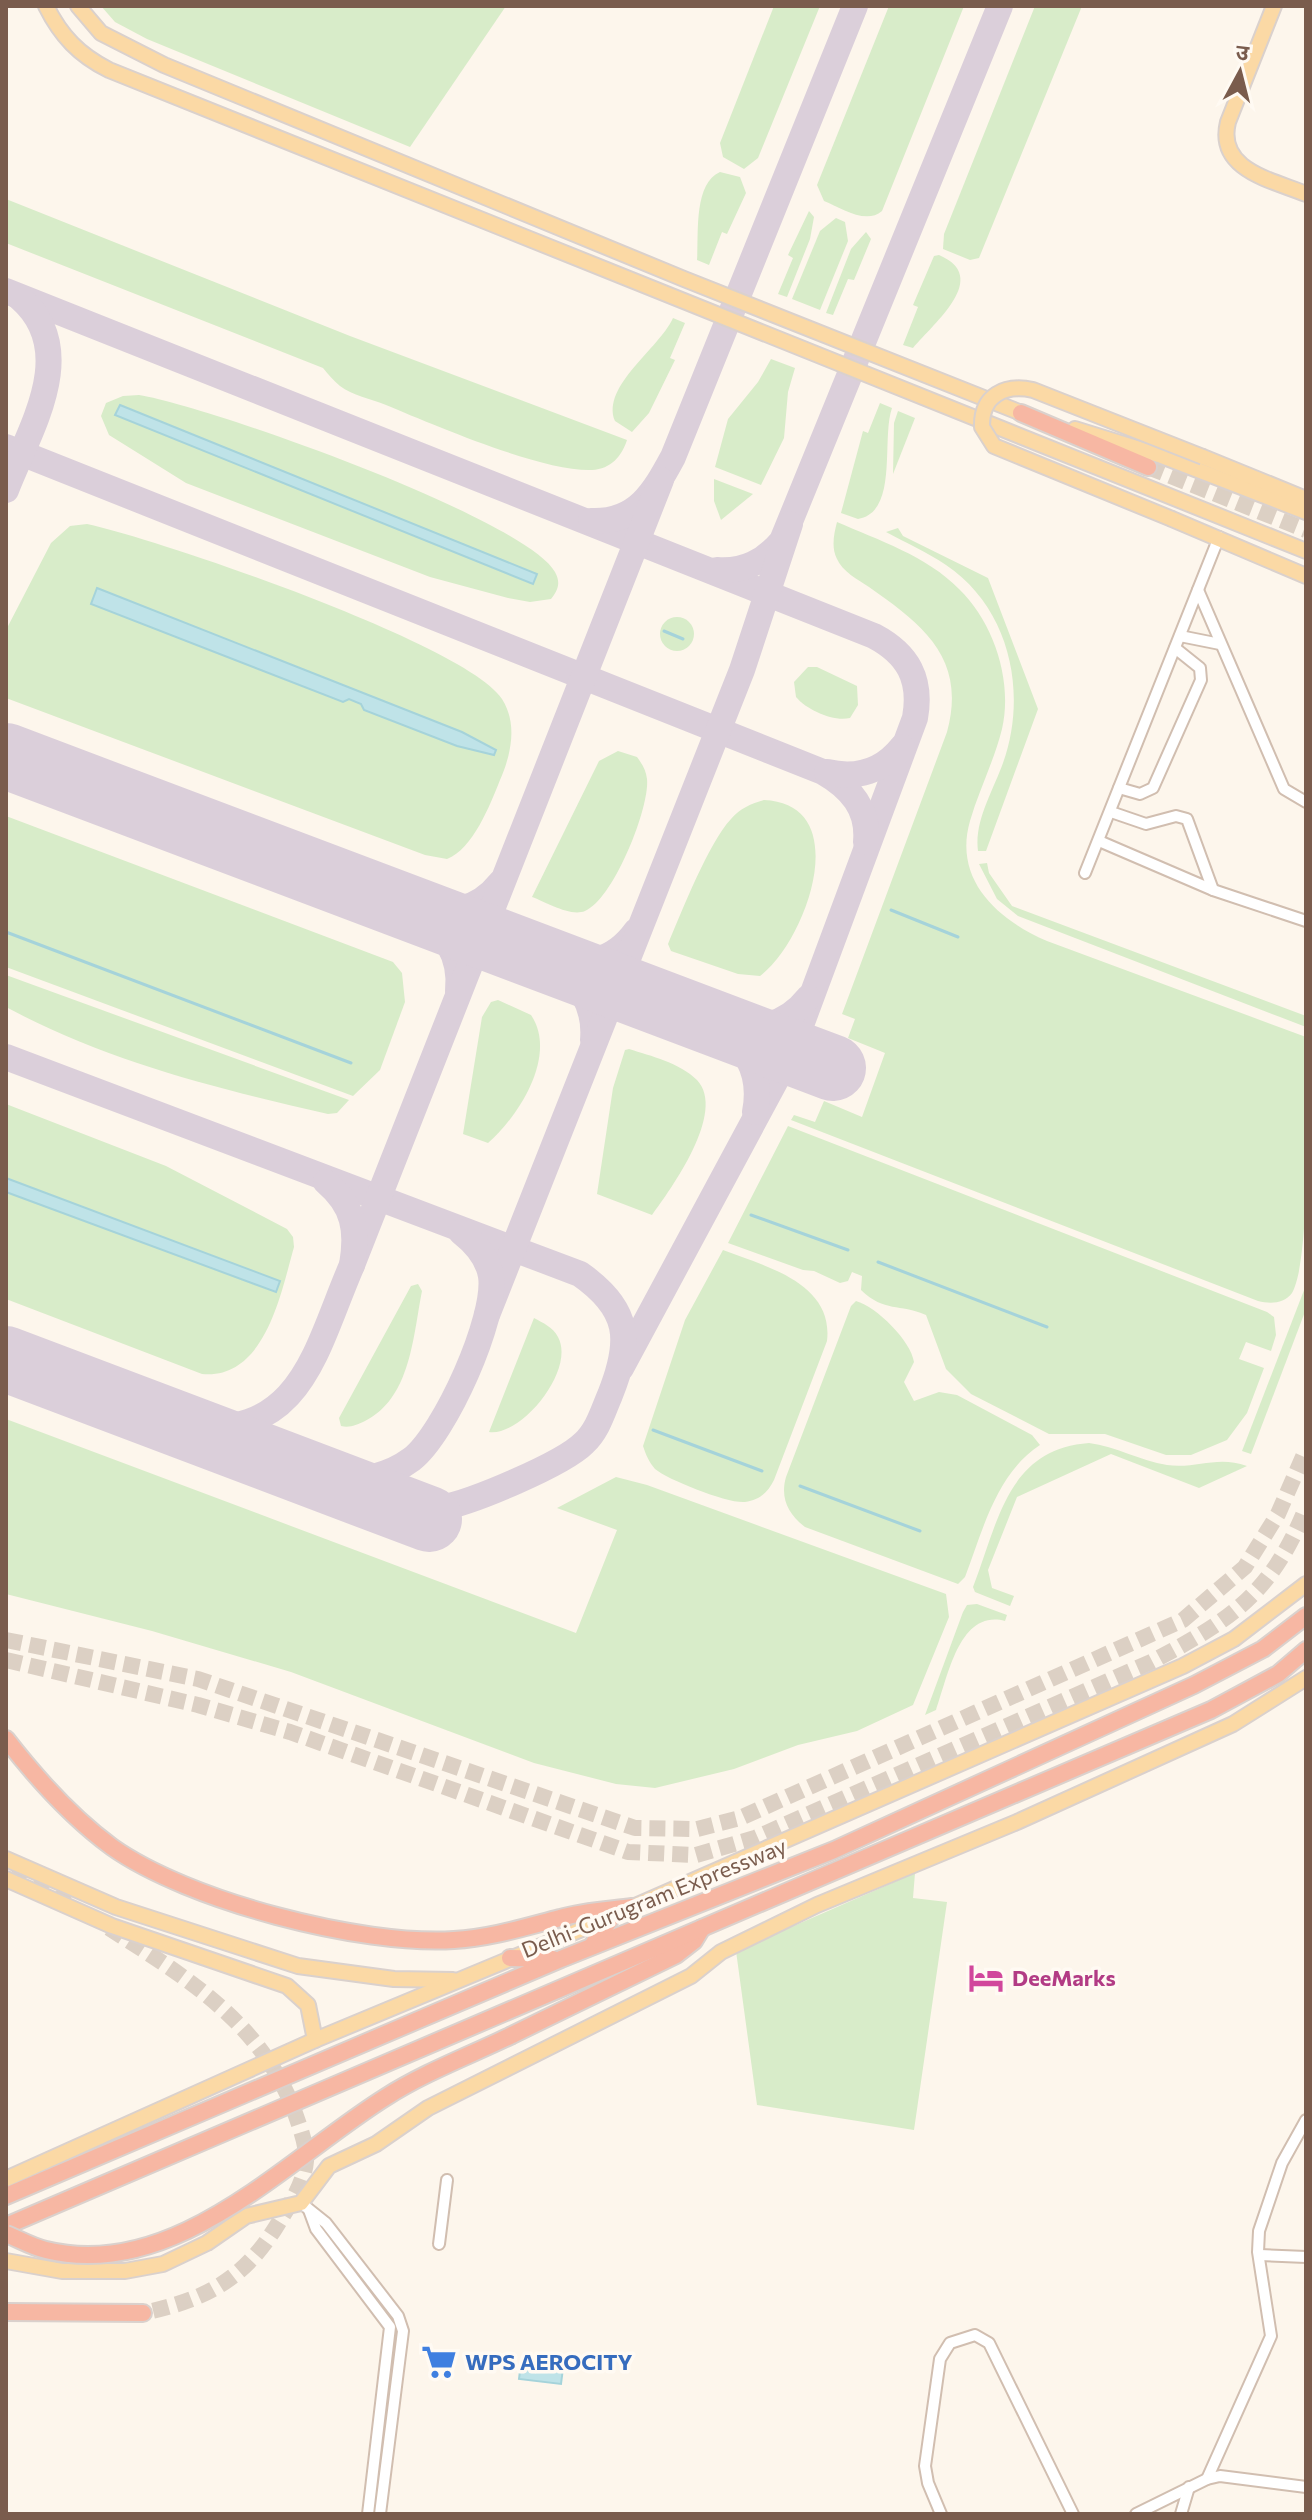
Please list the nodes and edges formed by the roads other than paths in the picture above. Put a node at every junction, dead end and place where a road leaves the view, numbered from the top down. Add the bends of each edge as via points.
1 (46, 6) edge
2 (78, 6) edge
3 (1274, 6) edge
4 (1306, 194) edge
5 (1021, 413) junction
6 (1148, 467) tunnel mouth
7 (1306, 499) edge
8 (1306, 512) edge
9 (1219, 537) junction
10 (1306, 551) edge
11 (1306, 576) edge
12 (1198, 590) junction
13 (1180, 636) junction
14 (1220, 644) junction
15 (1175, 648) junction
16 (1119, 788) junction
17 (1306, 802) edge
18 (1111, 812) junction
19 (1099, 841) junction
20 (1085, 873) dead end
21 (1213, 890) junction
22 (1306, 921) edge
23 (1306, 1584) edge
24 (1306, 1616) edge
25 (1306, 1650) edge
26 (1306, 1678) edge
27 (6, 1739) edge
28 (6, 1859) edge
29 (6, 1879) edge
30 (632, 1907) junction
31 (613, 1915) junction
32 (665, 1917) junction
33 (703, 1926) junction
34 (592, 1946) junction
35 (510, 1958) junction
36 (561, 1959) junction
37 (460, 1980) junction
38 (315, 2040) junction
39 (1306, 2120) edge
40 (6, 2179) edge
41 (447, 2180) dead end
42 (6, 2196) edge
43 (304, 2206) junction
44 (6, 2226) edge
45 (6, 2234) edge
46 (439, 2244) dead end
47 (1260, 2255) junction
48 (1306, 2257) edge
49 (6, 2261) edge
50 (6, 2312) edge
51 (143, 2313) tunnel mouth
52 (1207, 2479) junction
53 (1189, 2487) junction
54 (1306, 2487) edge
55 (368, 2514) edge
56 (380, 2514) edge
57 (941, 2514) edge
58 (1073, 2514) edge
59 (1136, 2514) edge
60 (1181, 2514) edge

1 - 10 main road via 73,46 109,70
2 - 5 main road via 101,33 164,65
3 - 4 main road via 1228,122 1226,142 1239,165
5 - 6 highway
5 - 8 main road via 1159,455
7 - 9 main road, bridge via 1033,390 1003,390 984,406 982,427 994,446
9 - 11 main road
9 - 12 street
12 - 13 street
12 - 14 street
13 - 14 street
13 - 15 street
14 - 17 street via 1284,789
15 - 16 street
15 - 16 street via 1200,668 1201,680 1153,788 1140,794
16 - 18 street
18 - 19 street
18 - 21 street via 1146,824 1176,816 1187,819
19 - 20 street
19 - 21 street
21 - 22 street
23 - 30 main road via 1234,1639 1183,1666
24 - 32 highway, Delhi-Gurugram Expressway via 1263,1649 1194,1685 834,1850
25 - 33 highway, Delhi-Gurugram Expressway via 1278,1674 1211,1710
26 - 43 main road via 1233,1724 721,1952 691,1976 450,2095 376,2144 329,2166
27 - 30 highway via 69,1810 113,1848 156,1872 272,1916 371,1934 452,1941
28 - 37 main road via 116,1907 298,1966 394,1979
29 - 38 main road via 112,1926 287,1986 308,2005
30 - 31 main road
30 - 32 main road
31 - 34 highway
31 - 35 main road
32 - 34 highway, Delhi-Gurugram Expressway
33 - 44 highway, Delhi-Gurugram Expressway
33 - 45 highway, bridge via 676,1955 389,2095 287,2164 260,2190 191,2229 147,2246 97,2254 47,2250
34 - 36 highway, Delhi-Gurugram Expressway
35 - 36 highway
35 - 37 main road
36 - 42 highway, Delhi-Gurugram Expressway
37 - 38 main road
38 - 40 main road
39 - 47 street via 1259,2231
41 - 46 street
43 - 49 main road via 246,2216 163,2264 125,2271 62,2271
43 - 55 street via 390,2327
43 - 56 street via 326,2223 398,2316 403,2331
47 - 48 street
47 - 52 street via 1271,2336
50 - 51 highway
52 - 53 street
52 - 54 street via 1236,2476
53 - 59 street
53 - 60 street
57 - 58 street via 925,2466 940,2359 950,2343 975,2335 989,2343

